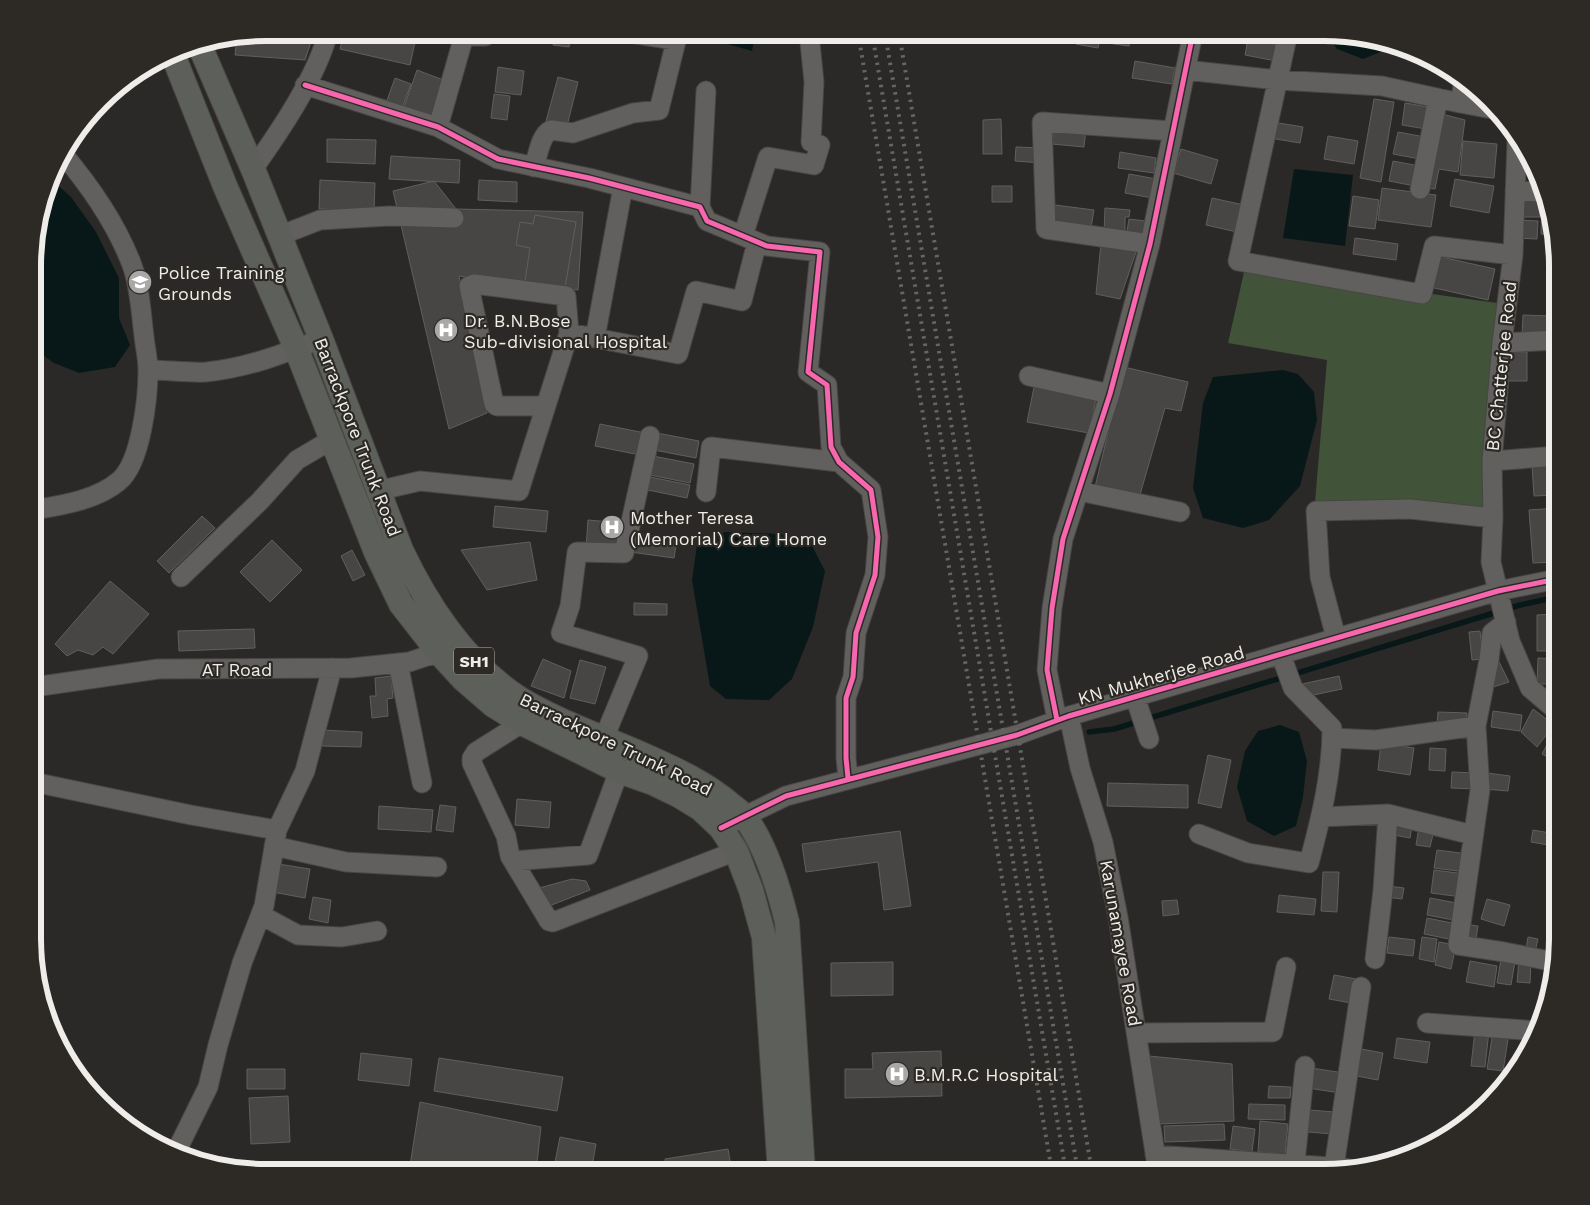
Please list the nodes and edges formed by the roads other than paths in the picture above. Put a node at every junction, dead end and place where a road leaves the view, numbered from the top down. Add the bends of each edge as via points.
1 (325, 41) edge
2 (463, 41) edge
3 (676, 41) edge
4 (810, 41) edge
5 (1191, 41) edge
6 (1286, 41) edge
7 (202, 51) edge
8 (175, 60) edge
9 (1185, 70) junction
10 (1278, 80) junction
11 (305, 85) junction
12 (1463, 89) edge
13 (706, 91) dead end
14 (1438, 98) junction
15 (1460, 103) junction
16 (1483, 107) edge
17 (438, 127) junction
18 (1173, 131) junction
19 (1517, 150) edge
20 (68, 160) edge
21 (534, 167) junction
22 (253, 169) junction
23 (623, 187) junction
24 (1420, 189) dead end
25 (1515, 190) junction
26 (1536, 192) edge
27 (700, 207) junction
28 (454, 218) dead end
29 (279, 236) junction
30 (750, 239) junction
31 (1150, 244) junction
32 (1513, 255) junction
33 (569, 333) junction
34 (594, 338) junction
35 (321, 339) junction
36 (1549, 340) edge
37 (1502, 343) junction
38 (296, 348) junction
39 (148, 370) junction
40 (1029, 376) dead end
41 (1110, 394) junction
42 (546, 406) junction
43 (650, 436) dead end
44 (331, 440) junction
45 (1549, 457) edge
46 (1492, 461) junction
47 (839, 462) junction
48 (1079, 490) junction
49 (377, 491) junction
50 (706, 492) dead end
51 (41, 508) edge
52 (1180, 512) dead end
53 (1493, 518) junction
54 (181, 577) dead end
55 (1549, 581) edge
56 (1498, 591) junction
57 (1506, 622) junction
58 (1336, 638) junction
59 (440, 654) junction
60 (1281, 655) junction
61 (398, 663) junction
62 (332, 668) junction
63 (41, 686) edge
64 (1135, 697) junction
65 (1549, 704) edge
66 (1063, 718) junction
67 (522, 723) junction
68 (1476, 726) junction
69 (604, 738) junction
70 (1332, 738) junction
71 (1149, 739) dead end
72 (619, 771) junction
73 (848, 778) junction
74 (422, 783) dead end
75 (41, 784) edge
76 (1388, 814) junction
77 (744, 816) junction
78 (1321, 817) junction
79 (721, 828) junction
80 (1199, 834) dead end
81 (1473, 835) junction
82 (276, 838) junction
83 (736, 851) junction
84 (513, 861) junction
85 (437, 867) dead end
86 (261, 915) junction
87 (377, 931) dead end
88 (1376, 959) dead end
89 (1548, 961) edge
90 (1286, 967) dead end
91 (1361, 987) dead end
92 (1427, 1023) dead end
93 (1530, 1030) edge
94 (1136, 1033) junction
95 (1305, 1066) dead end
96 (179, 1146) edge
97 (1340, 1163) edge
98 (779, 1164) edge
99 (802, 1164) edge
100 (1157, 1164) edge
101 (1294, 1164) edge

1 - 11 street
2 - 17 street
3 - 21 street via 659,110 633,113 573,132 549,131 544,136
4 - 30 street via 814,82 811,142 820,145 814,165 768,157
5 - 9 street, Karunamayee Road
6 - 10 street
7 - 22 main road, Barrackpore Trunk Road / SH1
8 - 38 main road, Barrackpore Trunk Road / SH1 via 229,195
9 - 10 street
9 - 18 street, Karunamayee Road
10 - 14 street via 1382,86
10 - 32 street via 1238,261 1422,294 1434,246
11 - 17 street
11 - 22 street via 282,128
12 - 15 street
13 - 27 street
14 - 15 street
14 - 24 street
15 - 16 street
17 - 21 street via 498,159
18 - 31 street, Karunamayee Road
18 - 31 street via 1042,122 1046,229
19 - 25 street, BC Chatterjee Road
20 - 39 street via 105,210 132,266 142,314
21 - 23 street
22 - 29 main road, Barrackpore Trunk Road / SH1
23 - 27 street
23 - 34 street
25 - 26 street
25 - 32 street, BC Chatterjee Road
27 - 30 street via 707,221
28 - 29 street via 389,216 320,220
29 - 35 main road, Barrackpore Trunk Road / SH1
30 - 34 street via 742,301 696,291 678,354
30 - 47 street via 766,246 820,252 808,372 827,384 831,446
31 - 41 street, Karunamayee Road
32 - 37 street, BC Chatterjee Road
33 - 34 street
33 - 42 street
33 - 42 street via 566,296 474,284 469,286 494,404
35 - 38 street
35 - 49 main road, Barrackpore Trunk Road / SH1
36 - 37 street
37 - 46 street, BC Chatterjee Road
38 - 39 street via 250,365 205,372
38 - 44 main road, Barrackpore Trunk Road / SH1
39 - 51 street via 141,433 128,471 120,481 92,496
40 - 41 street
41 - 48 street, Karunamayee Road
42 - 49 street via 519,491 420,481
43 - 69 street via 624,554 577,552 570,606 560,633 638,656
44 - 54 street via 297,460 260,501
44 - 59 main road, Barrackpore Trunk Road / SH1 via 398,600
45 - 46 street
46 - 53 street, BC Chatterjee Road
47 - 50 street via 711,446
47 - 73 street via 871,490 878,537 875,575 856,633 853,677 846,698
48 - 52 street
48 - 66 street, Karunamayee Road via 1063,539 1052,608 1047,670
49 - 69 main road, Barrackpore Trunk Road / SH1 via 411,572 467,655 521,699 564,722
53 - 56 street, BC Chatterjee Road via 1491,562
53 - 58 street via 1410,510 1316,511 1320,577
55 - 56 street, KN Mukherjee Road
56 - 57 street, BC Chatterjee Road
56 - 58 street, KN Mukherjee Road
57 - 65 street, BC Chatterjee Road via 1510,641 1530,688
57 - 68 street via 1492,633
58 - 60 street, KN Mukherjee Road
59 - 61 street, AT Road
59 - 67 main road, Barrackpore Trunk Road / SH1 via 477,692
60 - 64 street, KN Mukherjee Road
60 - 70 street via 1293,688 1332,728
61 - 62 street, AT Road
61 - 74 street
62 - 63 street, AT Road via 158,669
62 - 82 street via 305,771
64 - 66 street, KN Mukherjee Road
64 - 71 street
66 - 73 street, KN Mukherjee Road via 1017,735
66 - 94 street, Karunamayee Road via 1103,842
67 - 72 main road, Barrackpore Trunk Road / SH1
67 - 84 street via 476,752 472,758 506,836
68 - 70 street via 1376,740
68 - 81 street via 1480,790
69 - 77 main road, Barrackpore Trunk Road / SH1 via 687,775 715,791
70 - 78 street
72 - 79 main road, Barrackpore Trunk Road / SH1 via 678,795
72 - 84 street via 588,855
73 - 77 street, KN Mukherjee Road via 786,796
75 - 82 street via 191,815
76 - 78 street
76 - 81 street
76 - 88 street
77 - 79 street, KN Mukherjee Road
77 - 99 main road, Barrackpore Trunk Road / SH1 via 778,887 787,922
78 - 80 street via 1309,863 1248,853
79 - 83 main road, Barrackpore Trunk Road / SH1
81 - 89 street via 1458,945
82 - 85 street via 346,862
82 - 86 street
83 - 84 street via 553,922 549,921
83 - 98 main road, Barrackpore Trunk Road / SH1 via 764,937
86 - 87 street via 298,935 342,938
86 - 96 street via 242,963 208,1087
90 - 94 street via 1274,1032
91 - 97 street
92 - 93 street
94 - 100 street, Karunamayee Road
95 - 101 street

